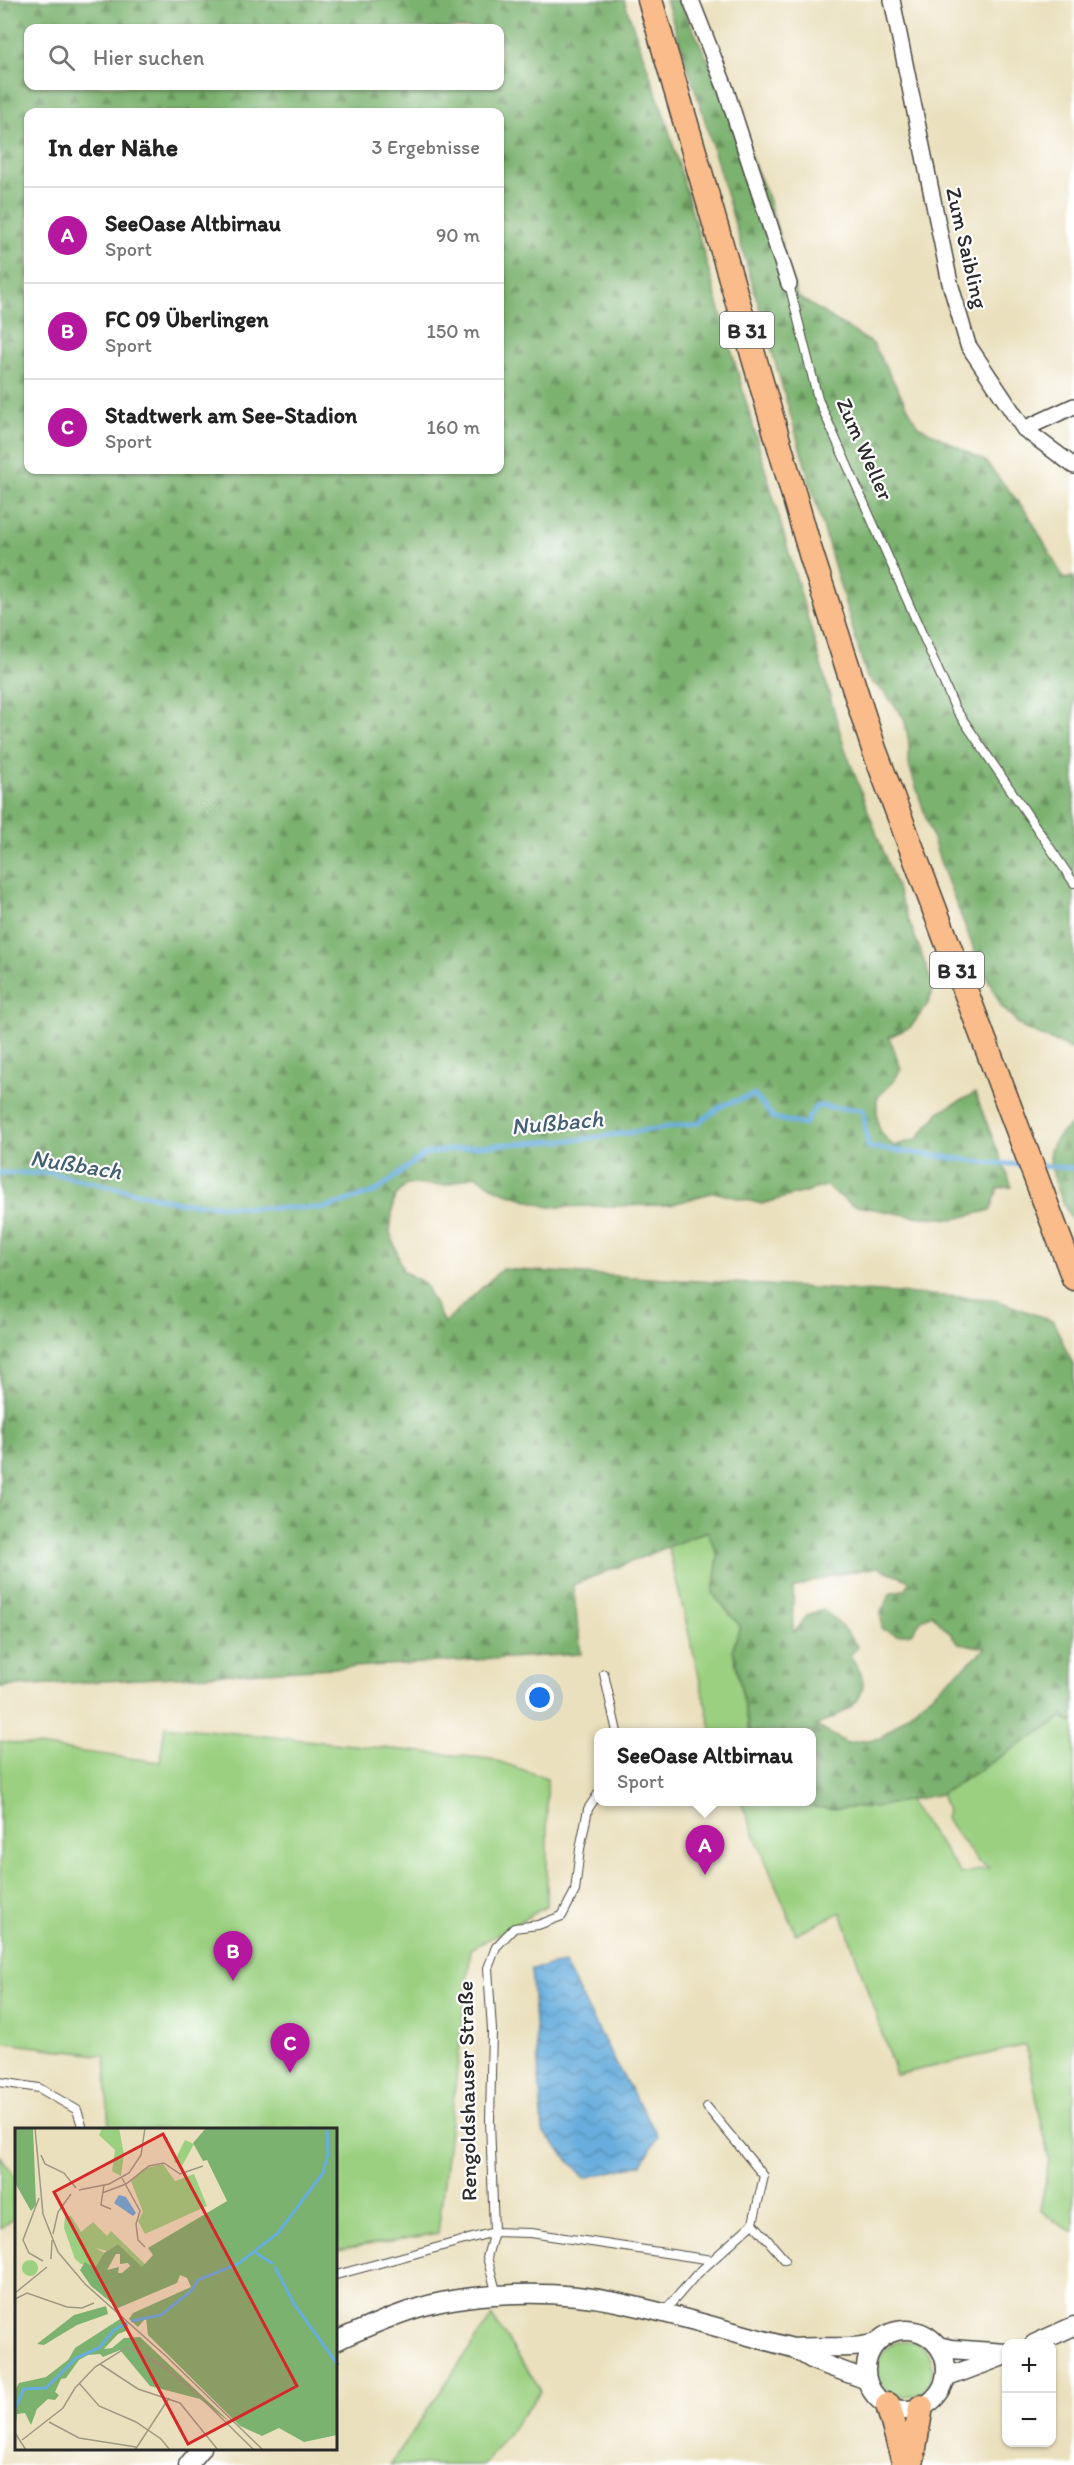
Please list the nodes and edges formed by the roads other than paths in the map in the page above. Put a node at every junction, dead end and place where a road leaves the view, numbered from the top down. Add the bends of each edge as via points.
1 (650, 0) edge
2 (691, 0) edge
3 (892, 0) edge
4 (789, 285) joint
5 (1074, 406) edge
6 (1024, 429) junction
7 (1074, 466) edge
8 (1074, 883) edge
9 (1074, 1278) edge
10 (604, 1674) dead end
11 (616, 1728) edge
12 (594, 1800) edge
13 (0, 2082) edge
14 (707, 2107) dead end
15 (83, 2128) edge
16 (753, 2223) junction
17 (494, 2232) junction
18 (712, 2260) junction
19 (785, 2260) dead end
20 (338, 2274) edge
21 (496, 2295) junction
22 (662, 2314) junction
23 (1074, 2326) edge
24 (1043, 2339) edge
25 (338, 2340) edge
26 (876, 2343) junction
27 (938, 2346) junction
28 (793, 2348) junction
29 (1002, 2354) edge
30 (1002, 2356) edge
31 (945, 2378) junction
32 (867, 2379) junction
33 (888, 2405) junction
34 (921, 2407) junction
35 (200, 2450) edge
36 (188, 2465) edge
37 (905, 2465) edge
38 (911, 2465) edge

1 - 9 main road, B 31 via 845,661 878,760
2 - 4 street, Zum Weller via 725,87
3 - 6 street, Zum Saibling via 950,283 968,345
4 - 8 lane, Zum Weller via 818,399 955,708
5 - 6 street
6 - 7 street, Zum Saibling
10 - 11 lane
12 - 17 lane, Rengoldshauser Straße via 588,1809 575,1891 562,1916 514,1928 496,1947 488,1968
13 - 15 lane via 39,2088 77,2110
14 - 16 lane via 764,2176
16 - 18 lane
16 - 19 lane
17 - 18 lane via 531,2233
17 - 20 lane
17 - 21 lane, Rengoldshauser Straße via 487,2257
18 - 22 lane
21 - 22 street via 615,2301
21 - 25 street via 422,2307 375,2322
22 - 28 street
23 - 24 street
26 - 27 street via 903,2329 923,2333
26 - 28 street via 861,2348
26 - 32 street via 869,2354
27 - 29 street
27 - 31 street via 945,2361
28 - 32 street via 816,2361
30 - 31 street
31 - 34 street via 937,2395
32 - 33 street via 874,2395
33 - 34 street via 904,2410
33 - 37 main road
34 - 38 main road
35 - 36 street

